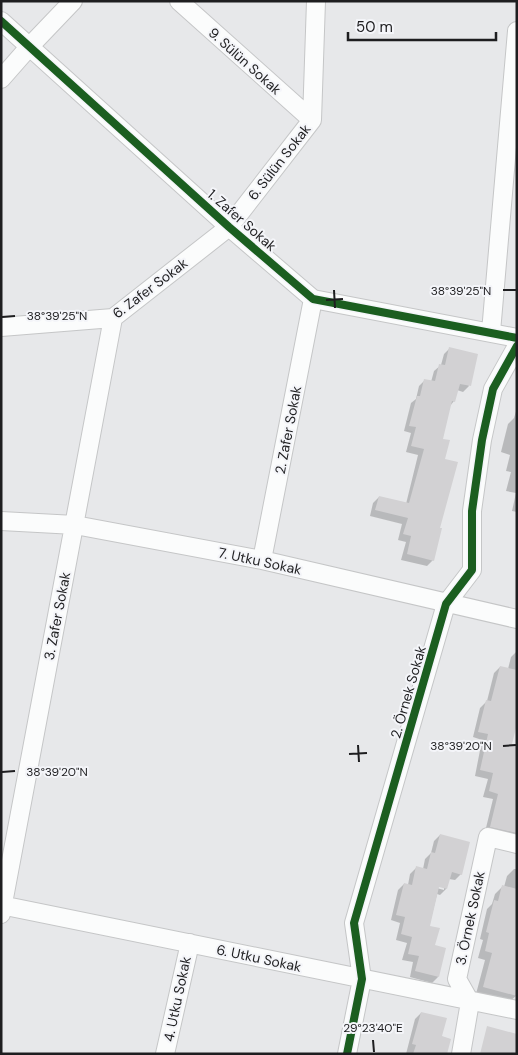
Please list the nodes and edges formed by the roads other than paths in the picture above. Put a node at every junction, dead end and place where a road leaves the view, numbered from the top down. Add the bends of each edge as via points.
1 (73, 1) edge
2 (179, 1) edge
3 (316, 1) edge
4 (1, 21) edge
5 (517, 31) edge
6 (30, 46) junction
7 (1, 79) edge
8 (312, 120) junction
9 (510, 181) edge
10 (229, 227) junction
11 (313, 299) junction
12 (113, 318) junction
13 (1, 328) edge
14 (491, 332) junction
15 (517, 338) edge
16 (517, 346) edge
17 (1, 521) edge
18 (75, 526) junction
19 (262, 560) junction
20 (446, 604) junction
21 (517, 619) edge
22 (517, 844) edge
23 (2, 908) edge
24 (190, 944) junction
25 (362, 979) junction
26 (470, 1002) junction
27 (517, 1010) edge
28 (165, 1054) edge
29 (348, 1054) edge
30 (460, 1054) edge

1 - 6 street
2 - 8 street, 9. Sülün Sokak
3 - 8 street, 6. Sülün Sokak
4 - 6 street, 1. Zafer Sokak
5 - 9 street
6 - 7 street
6 - 10 street, 1. Zafer Sokak
8 - 10 street, 6. Sülün Sokak
9 - 14 street
10 - 11 street, 1. Zafer Sokak
10 - 12 street, 6. Zafer Sokak
11 - 14 street
11 - 19 street, 2. Zafer Sokak
12 - 13 street, 6. Zafer Sokak
12 - 18 street, 3. Zafer Sokak
14 - 15 street
16 - 20 street, 2. Örnek Sokak via 493,389 482,440 472,511 472,570
17 - 18 street, 7. Utku Sokak
18 - 19 street, 7. Utku Sokak
18 - 23 street, 3. Zafer Sokak
19 - 20 street, 7. Utku Sokak
20 - 21 street, 7. Utku Sokak
20 - 25 street, 2. Örnek Sokak via 354,923
22 - 26 street, 3. Örnek Sokak via 488,837 457,979
23 - 24 street, 6. Utku Sokak
24 - 25 street, 6. Utku Sokak
24 - 28 street, 4. Utku Sokak
25 - 26 street, 6. Utku Sokak
25 - 29 street, 2. Örnek Sokak
26 - 27 street, 6. Utku Sokak
26 - 30 street

